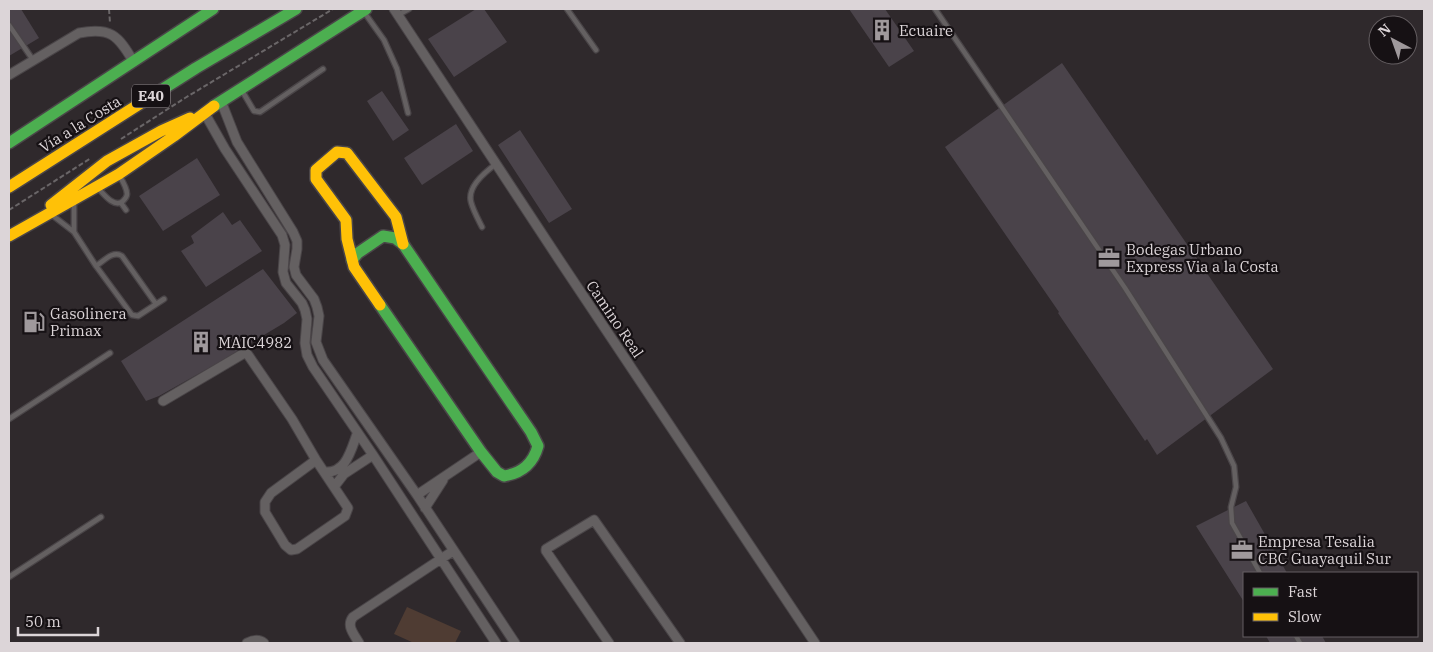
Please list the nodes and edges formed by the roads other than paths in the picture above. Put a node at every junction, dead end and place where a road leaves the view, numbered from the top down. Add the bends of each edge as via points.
1 (213, 9) edge
2 (296, 9) edge
3 (409, 9) edge
4 (567, 9) edge
5 (935, 9) edge
6 (365, 10) edge
7 (199, 12) edge
8 (396, 12) edge
9 (9, 25) edge
10 (596, 50) dead end
11 (34, 60) junction
12 (133, 61) junction
13 (323, 69) dead end
14 (9, 75) edge
15 (241, 88) junction
16 (221, 101) junction
17 (204, 112) junction
18 (408, 113) dead end
19 (9, 143) edge
20 (496, 164) junction
21 (119, 174) junction
22 (96, 186) junction
23 (9, 187) edge
24 (74, 199) junction
25 (121, 203) junction
26 (126, 210) dead end
27 (49, 212) junction
28 (24, 226) junction
29 (482, 227) dead end
30 (74, 232) junction
31 (9, 236) edge
32 (403, 244) junction
33 (352, 260) junction
34 (96, 266) junction
35 (164, 299) dead end
36 (156, 304) junction
37 (110, 353) dead end
38 (345, 392) junction
39 (334, 400) junction
40 (163, 401) dead end
41 (9, 419) edge
42 (357, 434) junction
43 (482, 452) junction
44 (373, 455) junction
45 (316, 460) junction
46 (324, 472) junction
47 (444, 478) junction
48 (334, 486) junction
49 (416, 496) junction
50 (425, 508) junction
51 (101, 517) dead end
52 (453, 551) junction
53 (440, 560) junction
54 (1259, 572) edge
55 (9, 577) edge
56 (247, 643) edge
57 (264, 643) edge
58 (359, 643) edge
59 (496, 643) edge
60 (515, 643) edge
61 (609, 643) edge
62 (680, 643) edge
63 (815, 643) edge

1 - 7 main road, Vía a la Costa / E40
2 - 23 main road, Vía a la Costa / E40 via 196,68
3 - 8 lane
4 - 10 lane
5 - 54 lane via 1125,288 1221,438 1234,466 1236,487 1231,507 1232,524
6 - 15 main road
6 - 18 lane via 398,69
7 - 12 main road, Vía a la Costa / E40
8 - 20 street, Camino Real
9 - 11 lane
11 - 12 street via 79,33 92,30 119,38
11 - 14 street
12 - 19 main road, Vía a la Costa / E40
13 - 15 lane via 260,112 254,111
15 - 16 main road
16 - 17 main road
16 - 38 street via 237,142 297,241 296,275 318,307 318,349
17 - 21 main road
17 - 28 main road via 161,130 106,162
17 - 39 street via 282,235 286,245 283,272 286,283 302,303 307,319 307,355
20 - 29 lane via 485,172 472,190 470,200
20 - 63 street, Camino Real
21 - 22 main road
21 - 25 lane via 127,193
22 - 24 main road
22 - 25 lane via 112,201
24 - 27 main road
24 - 30 lane
25 - 26 lane
27 - 28 main road
27 - 30 lane
28 - 31 main road
30 - 34 lane
32 - 33 main road via 396,238 383,236
32 - 33 main road via 396,218 347,153 337,152 316,170 316,179 346,220
32 - 43 main road via 538,446 525,467 504,476
33 - 43 main road via 358,274
34 - 36 lane via 132,315 138,316
34 - 36 lane via 119,253
35 - 36 lane
37 - 41 lane
38 - 39 street
38 - 49 street
39 - 42 street
40 - 45 street via 246,352
42 - 44 street
42 - 46 street via 340,468 331,473
43 - 47 street
44 - 48 street via 344,474
44 - 53 street
45 - 46 street
45 - 48 street via 271,493 265,502 265,512 286,548 297,549 345,516 348,508
46 - 48 street
47 - 49 street
47 - 50 street
49 - 50 street
50 - 52 street
51 - 55 lane
52 - 53 street
52 - 60 street
53 - 58 street via 350,620 350,628
53 - 59 street
56 - 57 street via 257,640
61 - 62 street via 546,551 594,520

